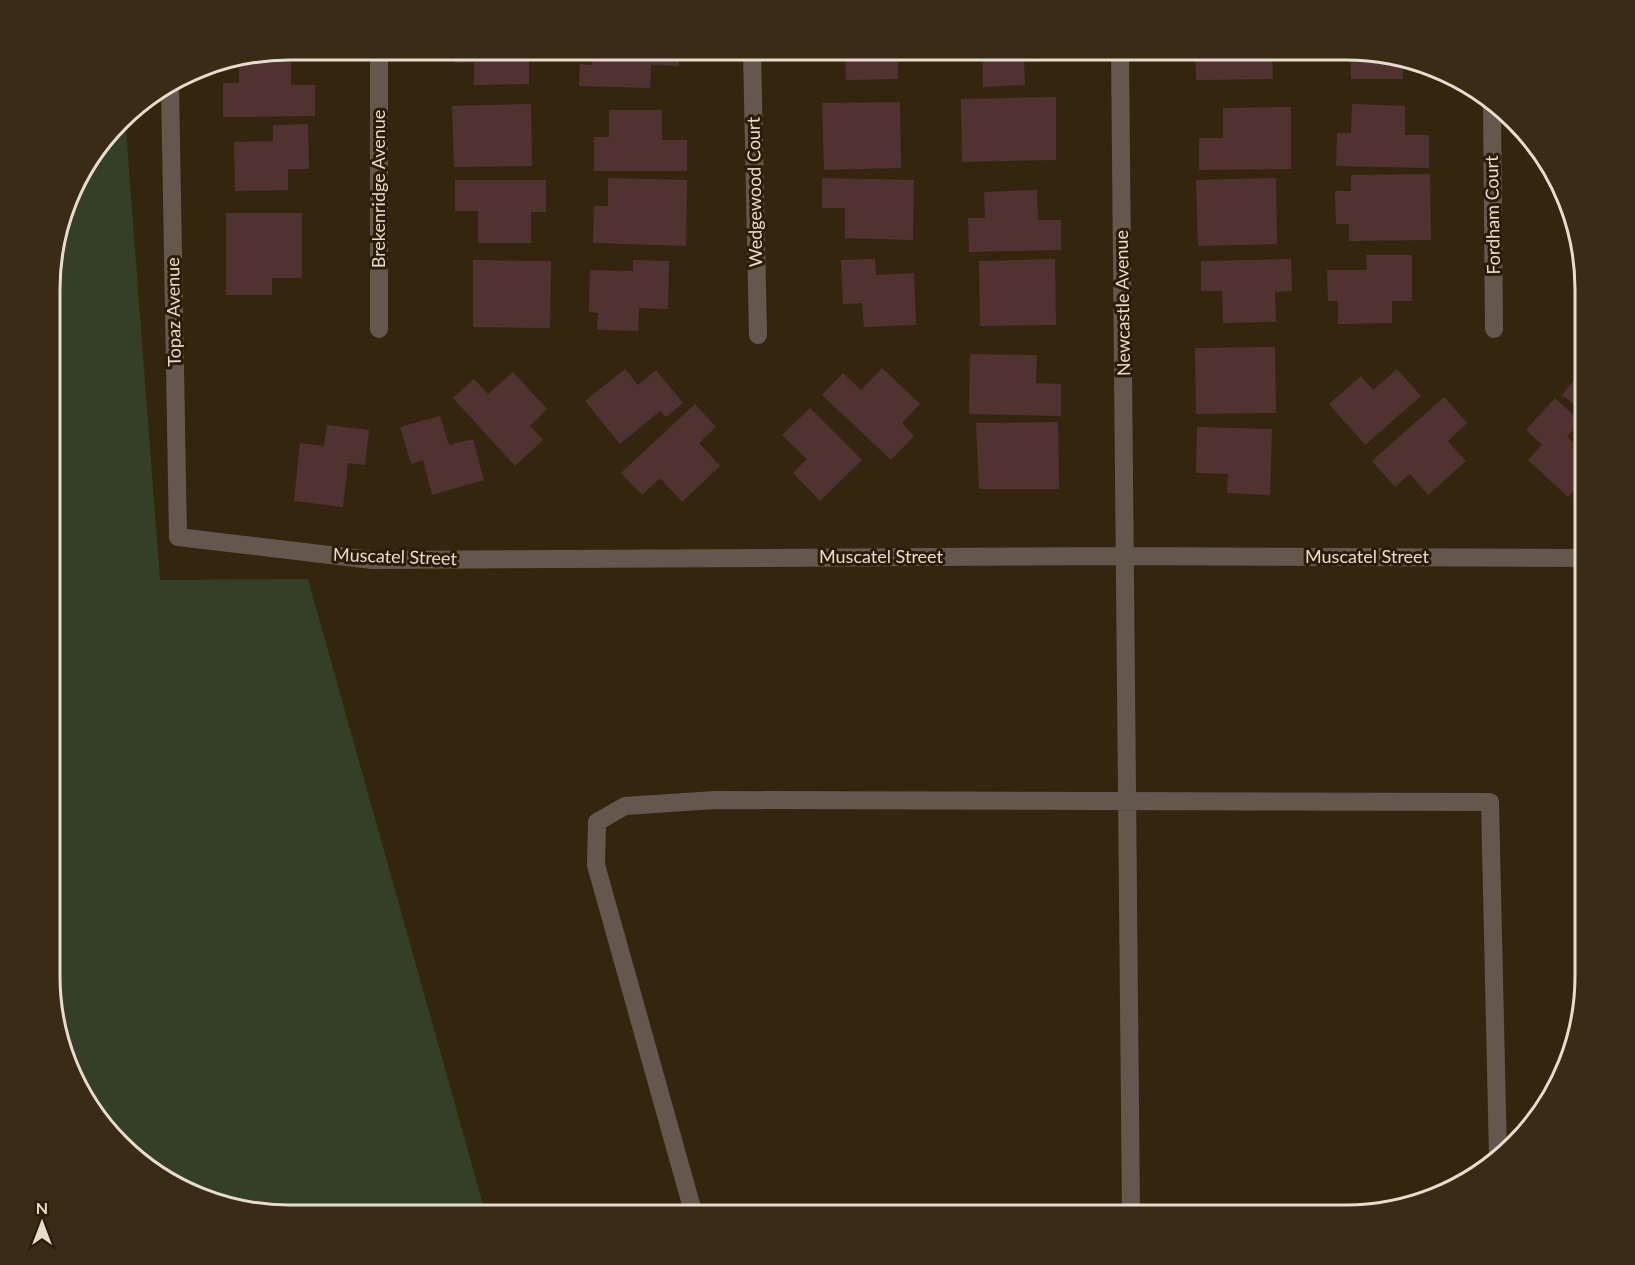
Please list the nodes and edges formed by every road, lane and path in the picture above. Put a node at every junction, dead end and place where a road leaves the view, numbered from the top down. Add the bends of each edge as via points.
1 (379, 60) edge
2 (752, 60) edge
3 (1120, 60) edge
4 (170, 94) edge
5 (1492, 113) edge
6 (379, 329) dead end
7 (1494, 329) dead end
8 (758, 335) dead end
9 (178, 537) joint
10 (1126, 556) junction
11 (1575, 558) edge
12 (1126, 800) junction
13 (1498, 1147) edge
14 (691, 1205) edge
15 (1131, 1205) edge

1 - 6 street, Brekenridge Avenue
2 - 8 street, Wedgewood Court
3 - 10 street, Newcastle Avenue
4 - 9 street, Topaz Avenue
5 - 7 street, Fordham Court
9 - 10 street, Muscatel Street via 372,560
10 - 11 street, Muscatel Street
10 - 12 street, Newcastle Avenue
12 - 13 street via 1490,802
12 - 14 street via 715,800 625,806 597,822 596,865
12 - 15 street, Newcastle Avenue

